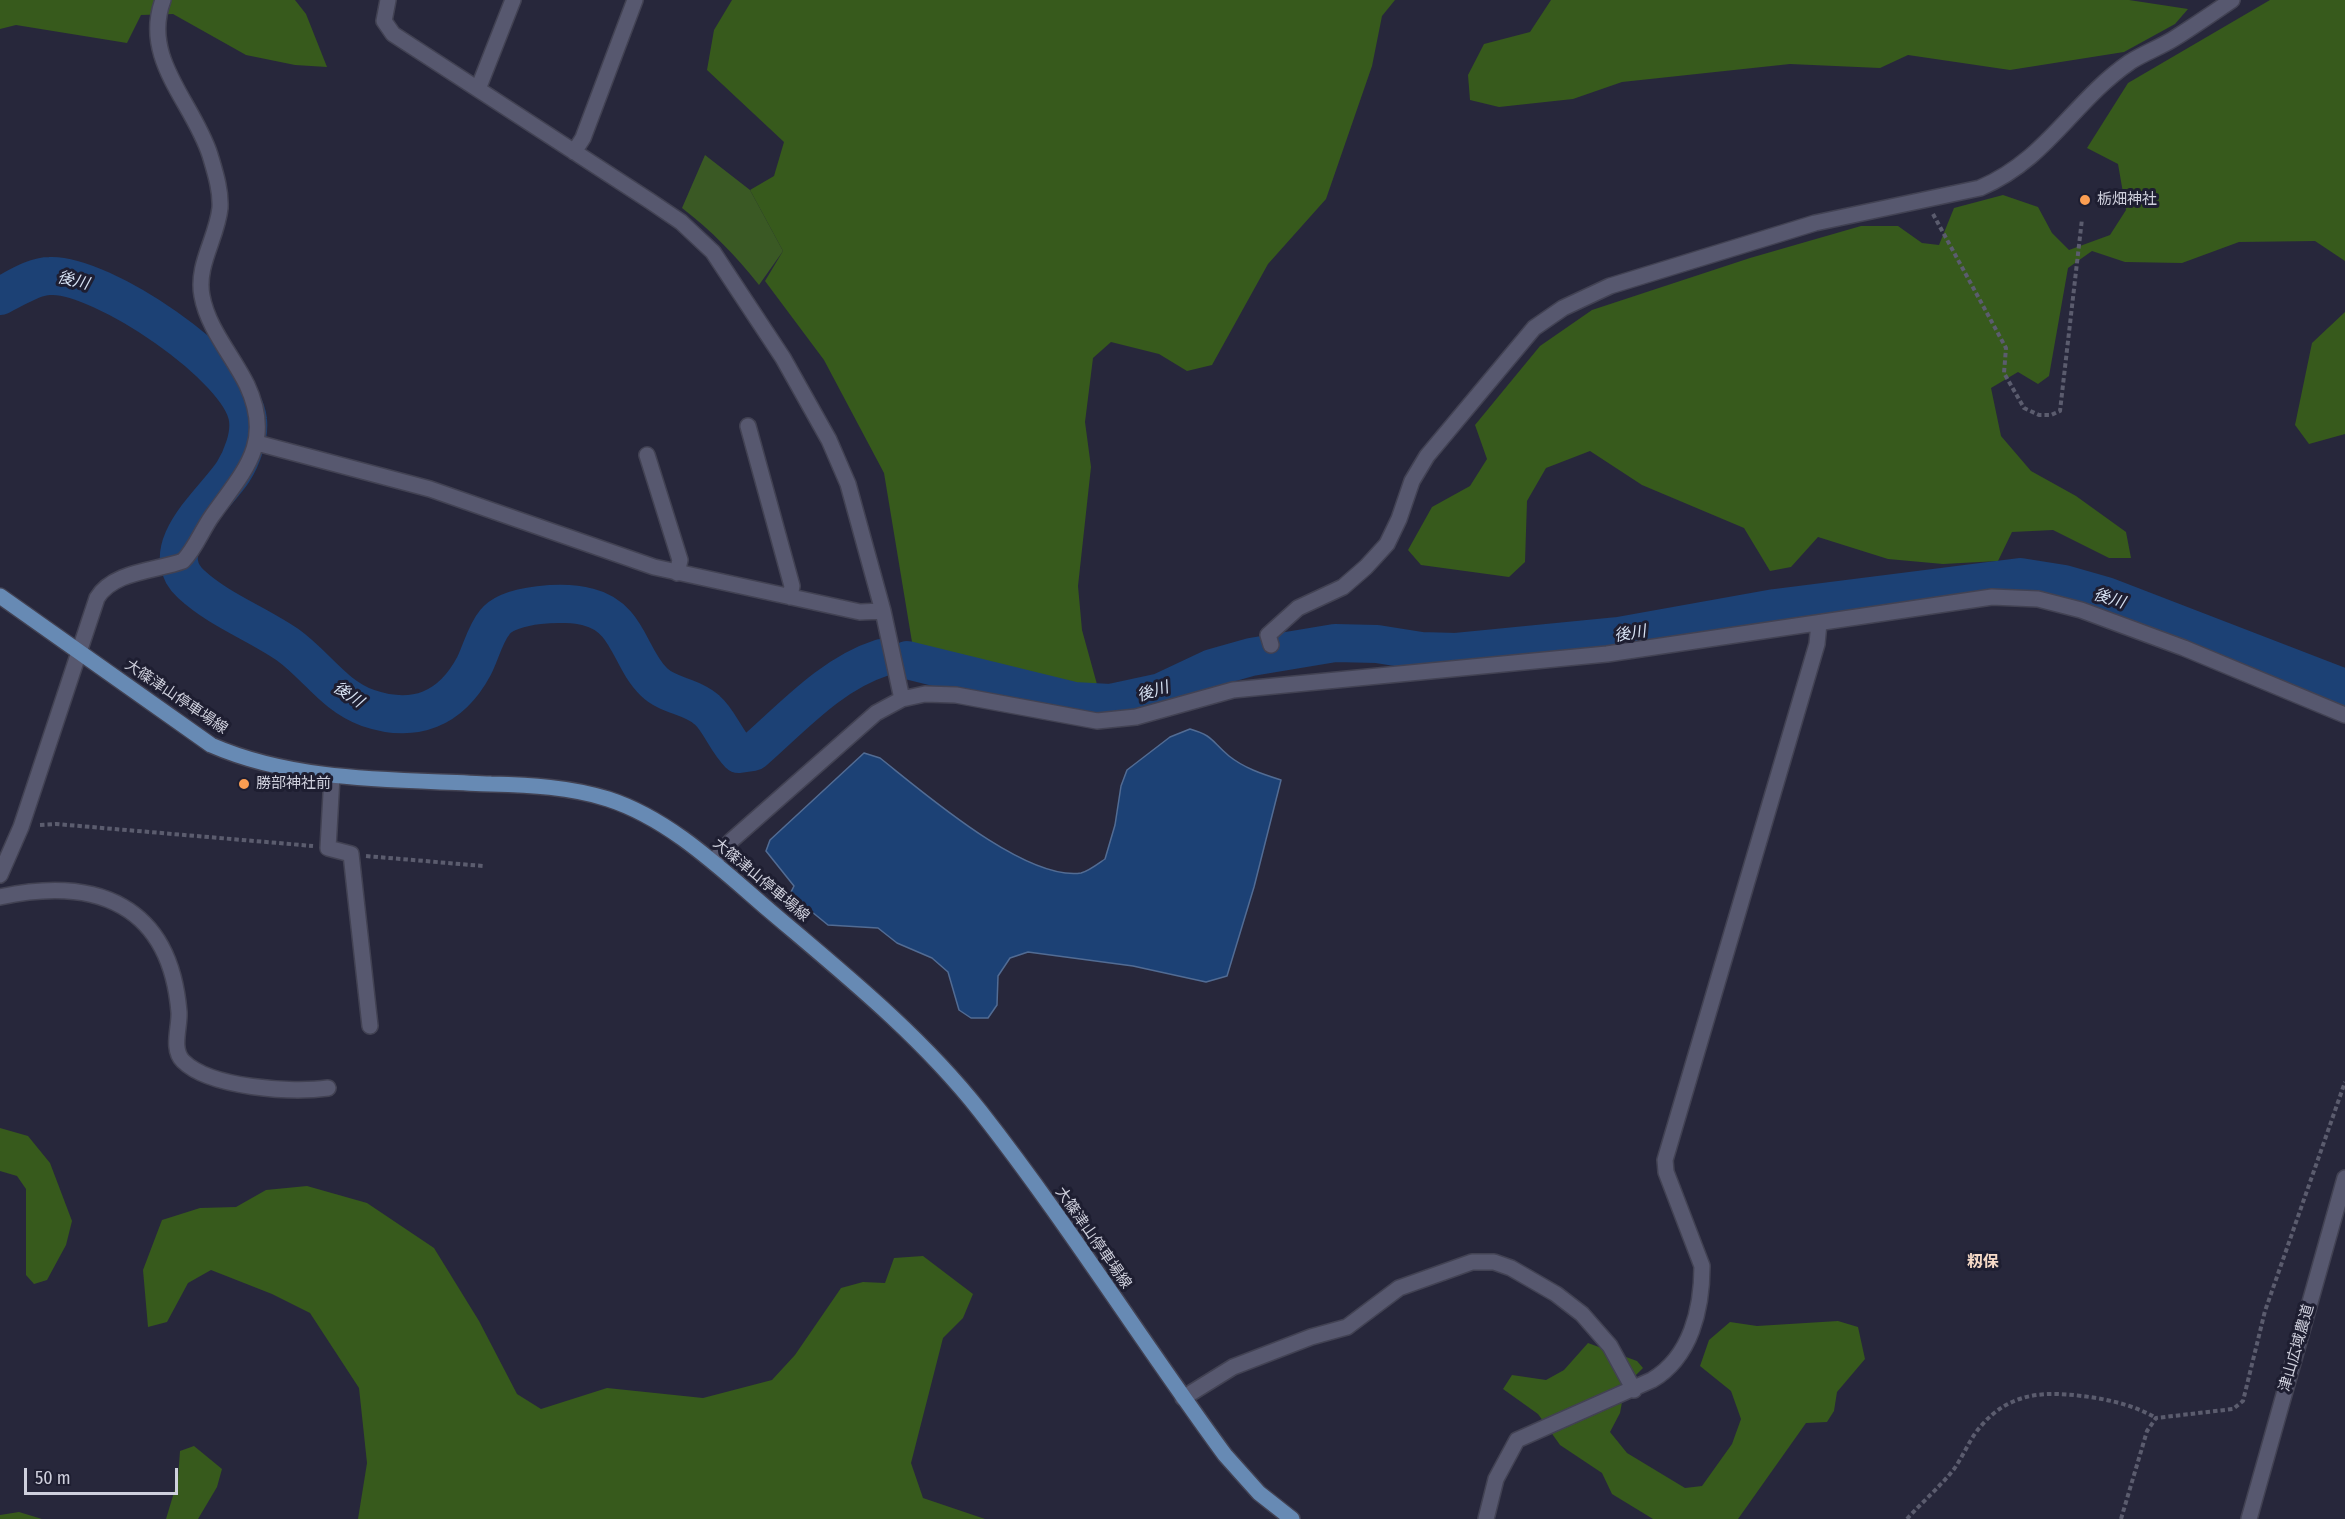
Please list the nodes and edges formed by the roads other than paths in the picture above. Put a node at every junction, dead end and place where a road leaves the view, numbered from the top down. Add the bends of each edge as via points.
1 (163, 0) edge
2 (388, 0) edge
3 (513, 0) edge
4 (635, 0) edge
5 (2232, 0) edge
6 (478, 89) junction
7 (574, 152) junction
8 (748, 426) dead end
9 (258, 443) junction
10 (647, 455) dead end
11 (677, 573) junction
12 (0, 596) edge
13 (790, 597) junction
14 (883, 611) junction
15 (1819, 622) junction
16 (1271, 645) dead end
17 (81, 654) junction
18 (902, 699) junction
19 (2345, 715) edge
20 (332, 776) junction
21 (713, 862) junction
22 (0, 875) edge
23 (0, 897) edge
24 (370, 1026) dead end
25 (328, 1088) dead end
26 (2345, 1178) edge
27 (1634, 1390) junction
28 (1183, 1398) junction
29 (1292, 1519) edge
30 (1486, 1519) edge
31 (2249, 1519) edge

1 - 9 street via 158,13 157,42 164,66 209,153 220,193 220,211 201,276 202,297 222,343 247,385 257,415
2 - 6 street via 384,21 393,34
3 - 6 street
4 - 7 street via 583,138
5 - 16 street via 2174,39 2130,62 2031,158 2005,177 1980,188 1815,223 1682,262 1610,286 1563,308 1534,328 1427,456 1412,481 1387,544 1343,587 1298,608 1277,624 1268,634
6 - 7 street
7 - 14 street via 681,222 713,252 738,286 829,440 848,484
8 - 13 street via 792,586
9 - 11 street via 430,489
9 - 17 street via 242,475 177,563 114,581 103,588
10 - 11 street via 680,560
11 - 13 street
12 - 17 main road, 大篠津山停車場線
13 - 14 street via 860,612
14 - 18 street
15 - 18 street via 1607,654 1233,690 1136,717 1097,721 956,695 925,694
15 - 19 street via 1992,597 2038,599 2081,610 2174,645
15 - 27 street via 1817,644 1749,882 1665,1160 1666,1172 1702,1266 1695,1320 1688,1341 1667,1371
17 - 20 main road, 大篠津山停車場線 via 211,745 273,766
17 - 22 street via 21,827
18 - 21 street via 876,713 732,840
20 - 21 main road, 大篠津山停車場線 via 538,786 608,799 652,818
20 - 24 street via 328,848 351,854
21 - 28 main road, 大篠津山停車場線 via 926,1050 979,1110
23 - 25 street via 87,893 140,917 157,936 166,955 179,1012 177,1048 182,1060 224,1080 280,1089
26 - 31 street, 津山広域農道
27 - 28 street via 1610,1346 1582,1314 1511,1268 1494,1262 1472,1262 1399,1288 1347,1328 1311,1337 1233,1367
27 - 30 street via 1517,1440 1496,1479
28 - 29 main road, 大篠津山停車場線 via 1259,1493

